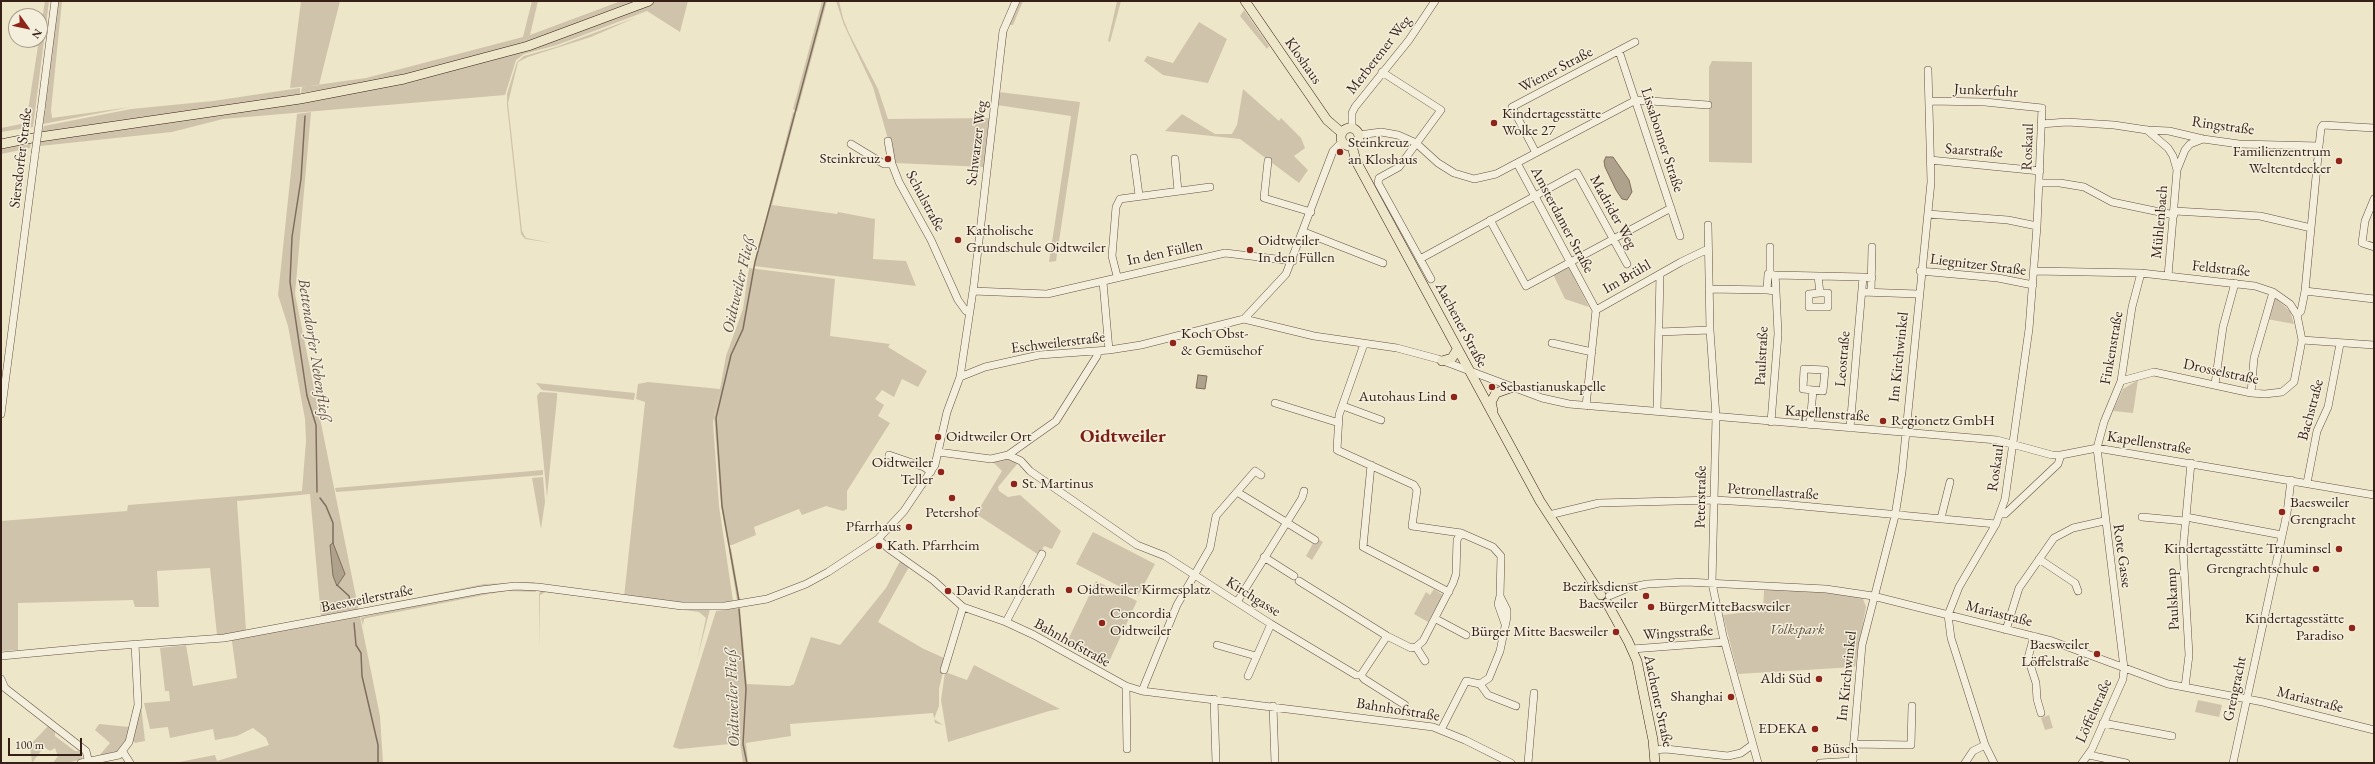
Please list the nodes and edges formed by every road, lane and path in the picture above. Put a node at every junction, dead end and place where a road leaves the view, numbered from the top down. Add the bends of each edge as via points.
1 (55, 1) edge
2 (649, 1) edge
3 (1016, 1) edge
4 (1245, 1) edge
5 (1435, 1) edge
6 (1635, 42) dead end
7 (1619, 51) junction
8 (1928, 70) dead end
9 (1382, 72) junction
10 (1636, 100) junction
11 (1929, 101) junction
12 (1708, 104) dead end
13 (2042, 108) joint
14 (2041, 124) junction
15 (2374, 128) edge
16 (2147, 130) junction
17 (1355, 131) junction
18 (1340, 135) junction
19 (2203, 139) junction
20 (888, 141) dead end
21 (1416, 143) junction
22 (1, 144) edge
23 (851, 144) dead end
24 (1352, 146) junction
25 (2319, 146) junction
26 (1536, 153) junction
27 (1134, 158) dead end
28 (1175, 159) dead end
29 (1930, 160) junction
30 (1268, 161) dead end
31 (1517, 163) junction
32 (892, 164) junction
33 (2177, 170) junction
34 (2040, 171) junction
35 (2039, 183) junction
36 (1210, 187) dead end
37 (1178, 191) junction
38 (1139, 195) junction
39 (1534, 196) junction
40 (2374, 200) edge
41 (1671, 208) junction
42 (1310, 212) junction
43 (2174, 213) junction
44 (1928, 214) junction
45 (1490, 220) junction
46 (1708, 225) dead end
47 (2037, 226) junction
48 (2311, 228) junction
49 (1304, 232) junction
50 (1680, 236) dead end
51 (1614, 238) junction
52 (1770, 247) dead end
53 (1872, 247) dead end
54 (2374, 247) edge
55 (1708, 249) junction
56 (1420, 259) junction
57 (1293, 261) junction
58 (1383, 263) dead end
59 (1570, 263) junction
60 (1627, 264) dead end
61 (1920, 271) junction
62 (2034, 271) junction
63 (2140, 273) junction
64 (1660, 274) junction
65 (1772, 274) junction
66 (1118, 276) junction
67 (1818, 276) junction
68 (2168, 276) junction
69 (1863, 277) junction
70 (1872, 278) junction
71 (1431, 279) dead end
72 (1103, 282) junction
73 (2235, 283) junction
74 (2033, 285) junction
75 (1709, 289) junction
76 (1767, 290) junction
77 (973, 291) junction
78 (1776, 291) junction
79 (2305, 291) junction
80 (1862, 292) junction
81 (1871, 292) junction
82 (2273, 292) junction
83 (1820, 294) dead end
84 (1918, 294) junction
85 (2374, 299) edge
86 (1596, 310) junction
87 (969, 311) junction
88 (2297, 315) junction
89 (1244, 319) junction
90 (1710, 330) junction
91 (1659, 332) junction
92 (2302, 340) junction
93 (1552, 343) dead end
94 (1364, 344) junction
95 (2340, 344) junction
96 (2374, 345) edge
97 (1109, 350) junction
98 (1458, 350) junction
99 (1098, 351) junction
100 (1592, 352) junction
101 (1442, 361) junction
102 (1470, 372) junction
103 (960, 377) junction
104 (2121, 381) junction
105 (2215, 384) junction
106 (1513, 387) junction
107 (1813, 390) dead end
108 (2251, 393) junction
109 (1275, 403) dead end
110 (1343, 406) junction
111 (1586, 406) junction
112 (1657, 411) junction
113 (1, 414) edge
114 (1493, 415) junction
115 (1716, 417) junction
116 (1381, 420) dead end
117 (1771, 422) junction
118 (1339, 424) junction
119 (1810, 425) junction
120 (1850, 428) junction
121 (1904, 433) junction
122 (2013, 443) junction
123 (2097, 448) junction
124 (938, 452) junction
125 (889, 455) dead end
126 (1008, 455) junction
127 (2061, 455) junction
128 (2191, 463) junction
129 (1370, 465) junction
130 (931, 472) junction
131 (1261, 475) dead end
132 (2291, 480) junction
133 (1950, 482) dead end
134 (2307, 483) junction
135 (1304, 491) dead end
136 (1237, 492) junction
137 (2374, 495) edge
138 (1715, 500) junction
139 (2001, 514) junction
140 (1549, 515) junction
141 (1895, 516) junction
142 (2142, 517) dead end
143 (1941, 518) junction
144 (2185, 519) junction
145 (2104, 521) junction
146 (1286, 522) junction
147 (1996, 524) junction
148 (1461, 533) junction
149 (2282, 535) junction
150 (878, 539) junction
151 (1314, 540) dead end
152 (1042, 554) dead end
153 (1264, 557) junction
154 (2039, 559) junction
155 (1194, 575) junction
156 (1712, 583) junction
157 (2078, 591) dead end
158 (1449, 592) junction
159 (1873, 596) junction
160 (1605, 598) junction
161 (1237, 602) junction
162 (963, 607) junction
163 (1948, 616) junction
164 (1436, 620) junction
165 (1006, 622) junction
166 (1271, 624) junction
167 (2006, 630) junction
168 (1466, 635) dead end
169 (1387, 636) junction
170 (2034, 636) junction
171 (1725, 642) junction
172 (135, 644) junction
173 (1217, 645) dead end
174 (1416, 647) junction
175 (1632, 649) junction
176 (1, 656) edge
177 (1256, 656) junction
178 (1425, 661) dead end
179 (2124, 668) junction
180 (944, 670) dead end
181 (1361, 675) junction
182 (1248, 676) dead end
183 (1, 679) edge
184 (1480, 684) junction
185 (1126, 686) junction
186 (2185, 687) junction
187 (3, 688) edge
188 (1142, 691) junction
189 (1534, 693) dead end
190 (1214, 699) junction
191 (2246, 699) junction
192 (1405, 705) dead end
193 (1273, 706) junction
194 (1516, 706) dead end
195 (1912, 706) dead end
196 (2041, 712) dead end
197 (2103, 723) junction
198 (1441, 730) junction
199 (2374, 730) edge
200 (2172, 736) dead end
201 (1854, 744) junction
202 (1752, 745) junction
203 (1985, 745) junction
204 (1127, 749) dead end
205 (1654, 750) junction
206 (123, 752) junction
207 (2089, 755) junction
208 (86, 762) edge
209 (1852, 762) edge
210 (130, 763) edge
211 (1216, 763) edge
212 (1274, 763) edge
213 (1511, 763) edge
214 (1528, 763) edge
215 (1655, 763) edge
216 (1758, 763) edge
217 (1820, 763) edge
218 (1965, 763) edge
219 (1994, 763) edge
220 (2082, 763) edge
221 (2126, 763) edge
222 (2234, 763) edge

1 - 113 street, Siersdorfer Straße, bridge
2 - 22 main road via 568,32 493,56 404,79 303,99
3 - 77 street, Schwarzer Weg via 1003,31
4 - 18 main road, Kloshaus
5 - 9 street, Merberener Weg via 1409,40
6 - 7 street, Wiener Straße
7 - 10 street, Lissabonner Straße
7 - 26 street, Wiener Straße via 1512,108
8 - 11 street, Im Kirchwinkel
9 - 17 street, Merberener Weg via 1352,113
9 - 21 street via 1441,110
10 - 12 street
10 - 26 street
10 - 41 street, Lissabonner Straße
11 - 13 street, Junkerfuhr via 1985,102
11 - 29 street, Im Kirchwinkel
13 - 14 street, Roskaul
14 - 16 street, Ringstraße via 2075,122
14 - 34 street, Roskaul
15 - 25 street via 2324,125 2321,128
16 - 19 street, Ringstraße via 2169,131
16 - 33 street, Mühlenbach via 2168,148
17 - 18 main road via 1346,129
17 - 21 street via 1398,135
17 - 24 main road via 1359,141
18 - 24 main road via 1346,146
18 - 42 street
19 - 25 street, Ringstraße via 2238,144
19 - 33 street, Mühlenbach via 2187,147
20 - 32 street, Schulstraße
21 - 31 street via 1438,163 1465,178 1490,177
21 - 56 street via 1399,167 1379,178 1378,183
23 - 32 street, Schulstraße via 884,164
24 - 98 main road, Aachener Straße via 1356,162
25 - 48 street
26 - 31 street
27 - 38 street
28 - 37 street
29 - 34 street, Saarstraße
29 - 44 street, Im Kirchwinkel
30 - 42 street via 1264,198
31 - 39 street, Amsterdamer Straße
32 - 87 street, Schulstraße via 958,300 966,311
33 - 43 street, Mühlenbach
34 - 35 street, Roskaul
35 - 43 street via 2084,187 2112,202
35 - 47 street, Roskaul
36 - 37 street
37 - 38 street
38 - 66 street via 1120,199 1116,207 1112,256
39 - 45 street
39 - 51 street, Madrider Weg via 1577,173
39 - 59 street, Amsterdamer Straße
40 - 54 street via 2364,220 2362,243
41 - 50 street, Lissabonner Straße
41 - 51 street
42 - 49 street
43 - 48 street via 2260,216
43 - 68 street, Mühlenbach
44 - 47 street via 2008,220
44 - 61 street, Im Kirchwinkel
45 - 56 street
45 - 59 street via 1526,286
46 - 55 street, Peterstraße
47 - 62 street, Roskaul
48 - 79 street
49 - 57 street
49 - 58 street
51 - 59 street
51 - 60 street, Madrider Weg
52 - 65 street, Paulstraße
53 - 70 street
55 - 64 street, Im Brühl
55 - 75 street, Peterstraße
56 - 71 street
57 - 66 street, In den Füllen via 1225,253
57 - 89 street via 1286,274
59 - 86 street, Amsterdamer Straße
61 - 74 street, Liegnitzer Straße via 1998,278
61 - 84 street, Im Kirchwinkel
62 - 63 street, Feldstraße
62 - 74 street, Roskaul
63 - 68 street, Feldstraße
63 - 104 street, Finkenstraße
64 - 86 street, Im Brühl
64 - 91 street
65 - 67 street
65 - 76 street, Paulstraße via 1768,274
65 - 78 street, Paulstraße
66 - 72 street, In den Füllen
67 - 69 street
67 - 83 street
68 - 73 street, Feldstraße
69 - 70 street
69 - 80 street, Leostraße
70 - 81 street
72 - 77 street, In den Füllen via 1047,294
72 - 97 street
73 - 82 street, Feldstraße
73 - 105 street via 2223,327
74 - 122 street, Roskaul via 2027,350
75 - 76 street
75 - 90 street, Peterstraße
76 - 78 street
77 - 87 street
78 - 117 street, Paulstraße via 1778,334
79 - 85 street
79 - 88 street via 2301,311
80 - 81 street
80 - 120 street, Leostraße
81 - 84 street
82 - 88 street, Feldstraße via 2290,304
82 - 108 street via 2254,358
84 - 121 street, Im Kirchwinkel
86 - 100 street, Im Brühl
87 - 103 street
88 - 92 street, Feldstraße
89 - 94 street, Eschweilerstraße via 1314,336
89 - 97 street, Eschweilerstraße via 1141,345
90 - 91 street
90 - 115 street, Peterstraße
91 - 112 street
92 - 95 street
92 - 108 street, Drosselstraße via 2291,386 2282,392
93 - 100 street
94 - 101 street, Eschweilerstraße via 1397,348
94 - 110 street
95 - 96 street
95 - 134 street, Bachstraße via 2328,407 2317,431
97 - 99 street, Eschweilerstraße
98 - 101 main road via 1452,358
98 - 102 main road, Aachener Straße
99 - 103 street, Eschweilerstraße via 1039,355 985,367
99 - 126 street via 1056,421
100 - 111 street, Im Brühl
101 - 102 street, Eschweilerstraße
102 - 106 street, Kapellenstraße
102 - 114 main road, Aachener Straße
103 - 124 street via 947,412
104 - 105 street, Drosselstraße via 2154,372
104 - 123 street, Finkenstraße via 2104,422
105 - 108 street, Drosselstraße
106 - 111 street, Kapellenstraße via 1556,401
106 - 114 main road via 1501,390 1493,397
107 - 119 street
109 - 118 street
110 - 116 street
110 - 118 street
111 - 112 street, Kapellenstraße
112 - 115 street, Kapellenstraße
114 - 140 main road, Aachener Straße
115 - 117 street, Kapellenstraße
115 - 138 street, Peterstraße
117 - 119 street, Kapellenstraße
118 - 129 street via 1337,450
119 - 120 street, Kapellenstraße
120 - 121 street, Kapellenstraße
121 - 122 street, Kapellenstraße
121 - 141 street, Im Kirchwinkel via 1902,472
122 - 127 street, Kapellenstraße via 2044,453
122 - 139 street, Roskaul
123 - 127 street, Kapellenstraße
123 - 128 street, Kapellenstraße
123 - 145 street, Rote Gasse
124 - 126 street via 991,459
124 - 130 street
125 - 130 street
126 - 155 street, Kirchgasse via 1021,461 1030,471 1137,545 1165,556
127 - 139 street via 2058,464 2005,514
128 - 132 street, Kapellenstraße
128 - 144 street, Paulskamp
129 - 148 street via 1414,485 1417,490 1412,526
129 - 158 street via 1363,547
130 - 150 street via 904,511
131 - 136 street via 1255,471
132 - 134 street, Kapellenstraße
132 - 149 street, Grengracht
133 - 143 street
134 - 137 street, Kapellenstraße
135 - 146 street
136 - 146 street
136 - 155 street via 1216,516 1210,548
138 - 140 street, Petronellastraße via 1599,503
138 - 141 street, Petronellastraße via 1787,504
138 - 156 street, Peterstraße
139 - 147 street, Roskaul
140 - 160 main road, Aachener Straße
141 - 143 street, Petronellastraße
141 - 159 street, Im Kirchwinkel
142 - 144 street
143 - 147 street, Petronellastraße
144 - 149 street
144 - 186 street, Paulskamp via 2183,549 2188,655
145 - 154 street via 2064,531 2054,538
145 - 179 street, Rote Gasse
146 - 151 street
146 - 153 street
147 - 163 street, Roskaul via 1959,587
148 - 158 street via 1457,540 1456,574
148 - 184 street via 1493,547 1501,556 1498,604 1505,624 1500,651 1489,678
149 - 191 street, Grengracht
150 - 162 street, Bahnhofstraße via 888,549 933,580
150 - 172 street, Baesweilerstraße via 806,584 767,599 736,605 682,606 515,586 481,590 259,634
152 - 165 street
153 - 161 street
153 - 169 street
154 - 157 street via 2075,583
154 - 167 street via 2019,588
155 - 161 street, Kirchgasse
155 - 188 street via 1176,605
156 - 159 street, Mariastraße via 1826,589
156 - 160 street, Mariastraße via 1647,584 1628,588
156 - 171 street, Peterstraße
158 - 164 street
159 - 163 street, Mariastraße
159 - 201 street, Im Kirchwinkel via 1860,656
160 - 175 main road, Aachener Straße
161 - 166 street, Kirchgasse
162 - 165 street, Bahnhofstraße
162 - 180 street
163 - 167 street, Mariastraße
163 - 203 street via 1952,638
164 - 168 street
164 - 174 street via 1423,641
165 - 185 street, Bahnhofstraße
166 - 177 street
166 - 181 street, Kirchgasse via 1356,675
167 - 170 street, Mariastraße
169 - 174 street via 1407,647
169 - 181 street
170 - 179 street, Mariastraße
170 - 196 street via 2028,658
171 - 175 street, Wingsstraße
171 - 202 street, Peterstraße
172 - 176 street, Baesweilerstraße
172 - 206 street via 138,704 129,742
173 - 177 street
174 - 178 street
175 - 205 main road, Aachener Straße via 1648,711
177 - 182 street
179 - 186 street, Mariastraße via 2168,684
179 - 197 street, Löffelstraße via 2123,679
181 - 192 street, Kirchgasse
183 - 187 street
184 - 194 street via 1488,695
184 - 198 street via 1470,680 1464,684
185 - 188 street, Bahnhofstraße
185 - 204 street
186 - 191 street, Mariastraße
187 - 208 street via 86,751
188 - 190 street, Bahnhofstraße
189 - 214 street
190 - 193 street, Bahnhofstraße
190 - 211 street
191 - 199 street, Mariastraße via 2317,714
191 - 222 street, Grengracht
193 - 198 street, Bahnhofstraße
193 - 212 street
195 - 201 street via 1911,745
197 - 200 street
197 - 207 street, Löffelstraße
198 - 213 street, Bahnhofstraße
201 - 209 street, Im Kirchwinkel
202 - 205 street via 1728,756
202 - 216 street, Peterstraße
203 - 218 street via 1973,751
203 - 219 street
205 - 215 main road, Aachener Straße
206 - 208 street
206 - 210 street
207 - 220 street, Löffelstraße
207 - 221 street
209 - 217 street

